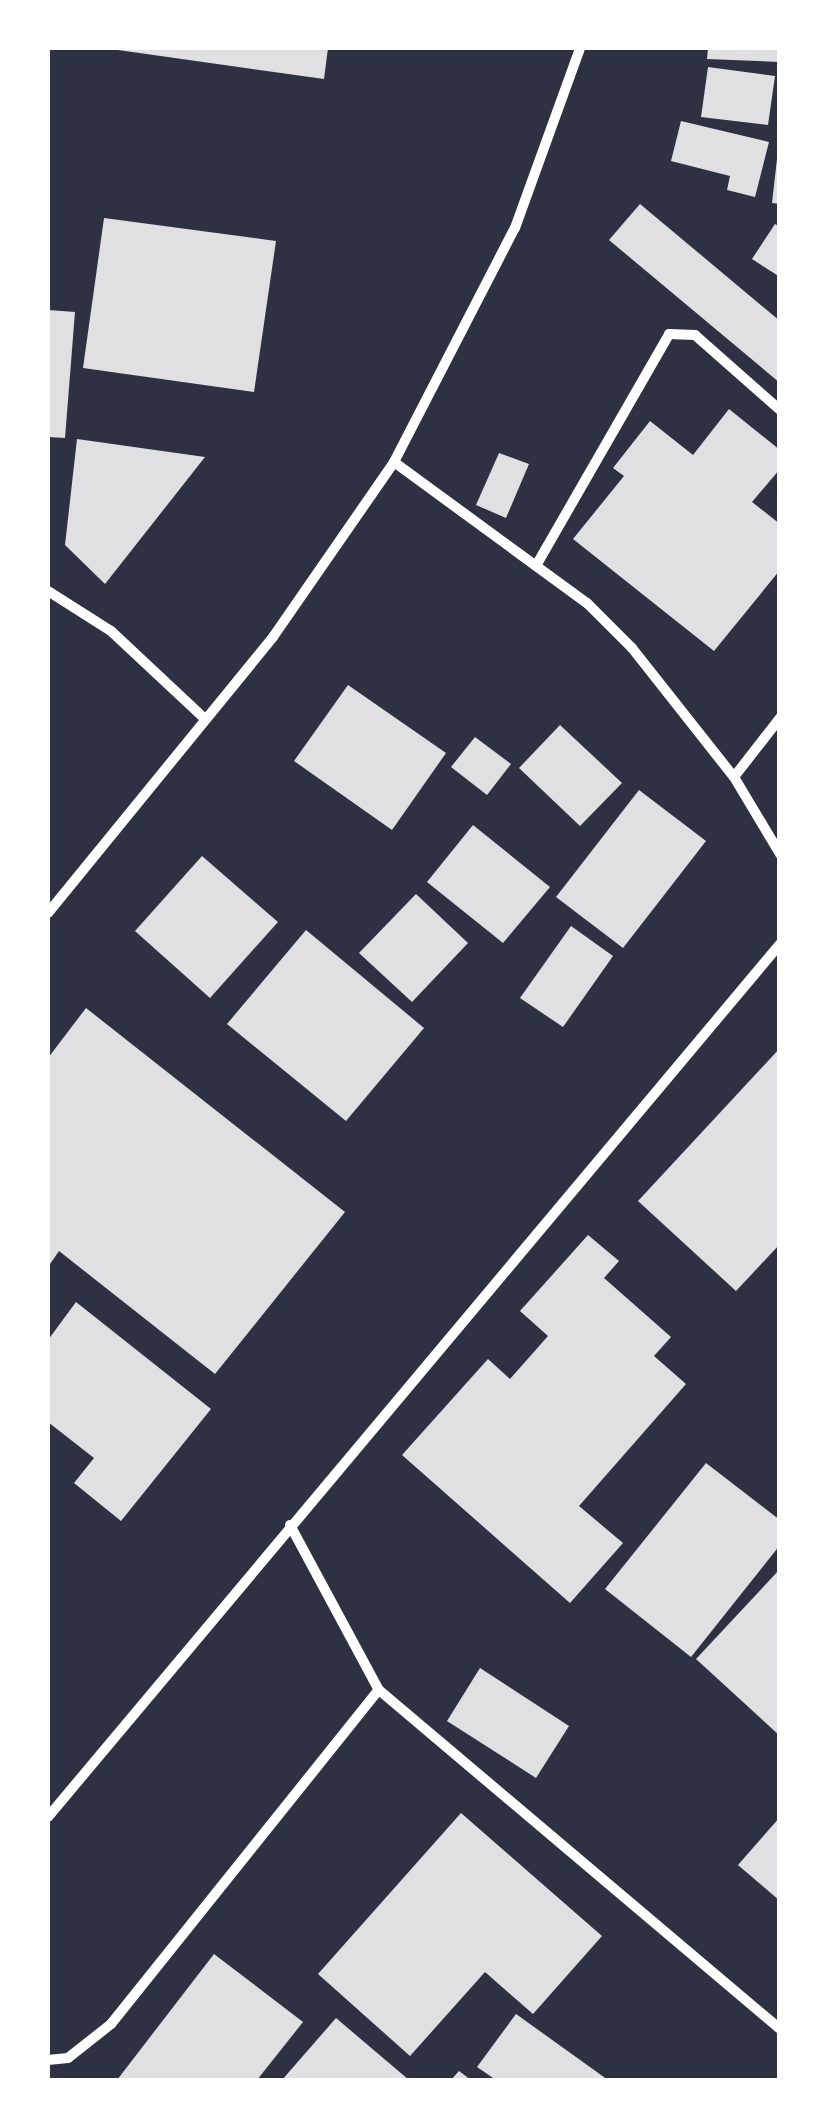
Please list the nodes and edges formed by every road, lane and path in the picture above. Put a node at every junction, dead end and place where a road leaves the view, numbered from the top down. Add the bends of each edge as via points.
1 (580, 48) edge
2 (780, 410) edge
3 (394, 462) junction
4 (537, 564) junction
5 (48, 591) edge
6 (780, 718) edge
7 (205, 720) junction
8 (734, 778) junction
9 (780, 854) edge
10 (48, 913) edge
11 (780, 944) edge
12 (290, 1524) junction
13 (379, 1690) junction
14 (48, 1817) edge
15 (780, 2029) edge
16 (48, 2060) edge

1 - 3 street via 514,228
2 - 4 street via 695,335 670,334
3 - 4 street
3 - 7 street
4 - 8 street via 632,648
5 - 7 street via 112,631
6 - 8 street
7 - 10 street
8 - 9 street
11 - 12 street
12 - 13 street
12 - 14 street
13 - 15 street
13 - 16 street via 112,2024 68,2058

